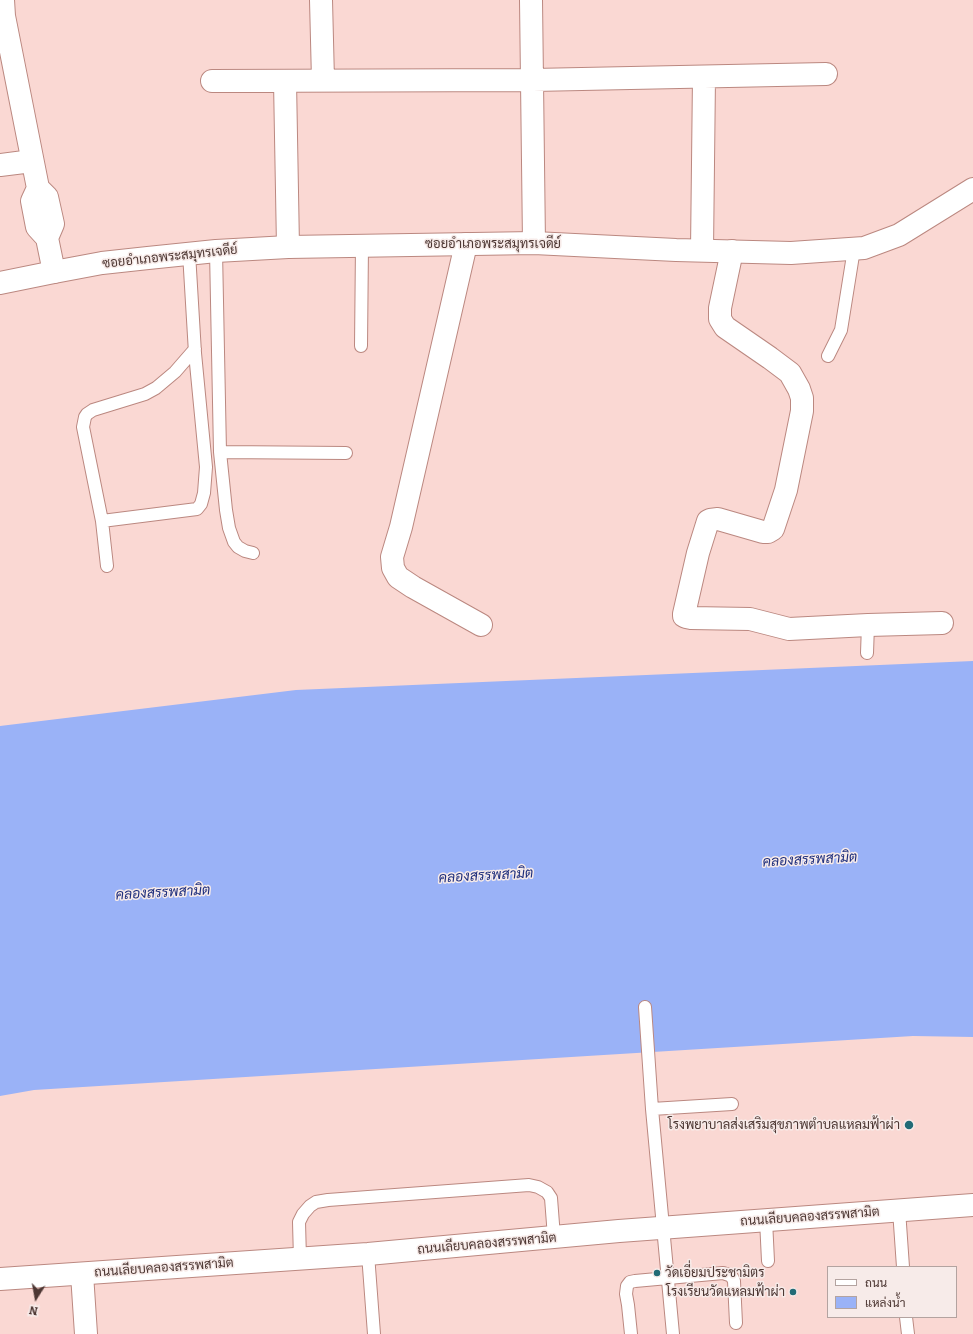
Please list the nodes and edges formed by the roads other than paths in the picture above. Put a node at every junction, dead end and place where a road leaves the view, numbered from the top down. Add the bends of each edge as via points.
1 (321, 0) edge
2 (531, 0) edge
3 (2, 11) edge
4 (826, 74) dead end
5 (704, 77) junction
6 (322, 80) junction
7 (533, 80) junction
8 (212, 81) dead end
9 (285, 81) junction
10 (8, 83) edge
11 (32, 161) junction
12 (0, 165) edge
13 (973, 189) edge
14 (534, 243) junction
15 (466, 244) junction
16 (362, 245) junction
17 (288, 247) junction
18 (854, 249) junction
19 (702, 250) junction
20 (216, 251) junction
21 (732, 251) junction
22 (189, 254) junction
23 (54, 272) junction
24 (0, 283) edge
25 (361, 346) dead end
26 (195, 348) junction
27 (828, 356) dead end
28 (220, 452) junction
29 (346, 453) dead end
30 (102, 521) junction
31 (253, 553) dead end
32 (107, 566) dead end
33 (942, 623) dead end
34 (481, 625) dead end
35 (868, 625) junction
36 (867, 653) dead end
37 (645, 1007) dead end
38 (732, 1104) dead end
39 (652, 1109) junction
40 (973, 1205) edge
41 (899, 1210) junction
42 (766, 1220) junction
43 (663, 1228) junction
44 (554, 1237) junction
45 (368, 1254) junction
46 (300, 1259) junction
47 (768, 1261) dead end
48 (903, 1266) edge
49 (82, 1274) junction
50 (668, 1278) junction
51 (0, 1279) edge
52 (906, 1318) edge
53 (736, 1323) dead end
54 (86, 1334) edge
55 (374, 1334) edge
56 (631, 1334) edge
57 (673, 1334) edge
58 (908, 1334) edge

1 - 6 street
2 - 7 street
3 - 10 street
4 - 5 street
5 - 7 street
5 - 19 street
6 - 7 street
6 - 9 street
7 - 14 street
8 - 9 street
9 - 17 street
10 - 11 street
11 - 12 street
11 - 23 street via 38,188 32,200 36,227 47,238
13 - 18 street, ซอยอำเภอพระสมุทรเจดีย์ via 899,235 864,248
14 - 15 street, ซอยอำเภอพระสมุทรเจดีย์
14 - 19 street, ซอยอำเภอพระสมุทรเจดีย์
15 - 16 street, ซอยอำเภอพระสมุทรเจดีย์
15 - 34 street via 392,557 393,568 398,577
16 - 17 street, ซอยอำเภอพระสมุทรเจดีย์
16 - 25 lane
17 - 20 street, ซอยอำเภอพระสมุทรเจดีย์
18 - 21 street, ซอยอำเภอพระสมุทรเจดีย์ via 791,253
18 - 27 lane via 841,330
19 - 21 street, ซอยอำเภอพระสมุทรเจดีย์
20 - 22 street, ซอยอำเภอพระสมุทรเจดีย์
20 - 28 lane
21 - 35 street via 720,319 725,327 790,373 802,398 802,412 786,490 773,529 763,532 718,519 708,521 684,616 750,619 789,629
22 - 23 street, ซอยอำเภอพระสมุทรเจดีย์
22 - 26 lane
23 - 24 street, ซอยอำเภอพระสมุทรเจดีย์
26 - 30 lane via 175,372 156,388 145,394 93,410 85,417 83,427
26 - 30 lane via 206,467 201,504 197,510
28 - 29 lane
28 - 31 lane via 229,528 238,547
30 - 32 lane
33 - 35 street
35 - 36 lane
37 - 39 lane
38 - 39 lane
39 - 43 lane
40 - 41 street, ถนนเลียบคลองสรรพสามิต
41 - 42 street, ถนนเลียบคลองสรรพสามิต
41 - 48 lane
42 - 43 street, ถนนเลียบคลองสรรพสามิต
42 - 47 lane
43 - 44 street, ถนนเลียบคลองสรรพสามิต
43 - 50 lane
44 - 45 street, ถนนเลียบคลองสรรพสามิต
44 - 46 lane via 551,1198 547,1192 529,1185 328,1200 316,1202 302,1214 299,1222
45 - 46 street, ถนนเลียบคลองสรรพสามิต
45 - 55 lane
46 - 49 street, ถนนเลียบคลองสรรพสามิต
49 - 51 street, ถนนเลียบคลองสรรพสามิต
49 - 54 street
50 - 53 lane via 723,1273 732,1277 735,1288
50 - 56 lane via 635,1281 627,1286
50 - 57 lane
52 - 58 lane

